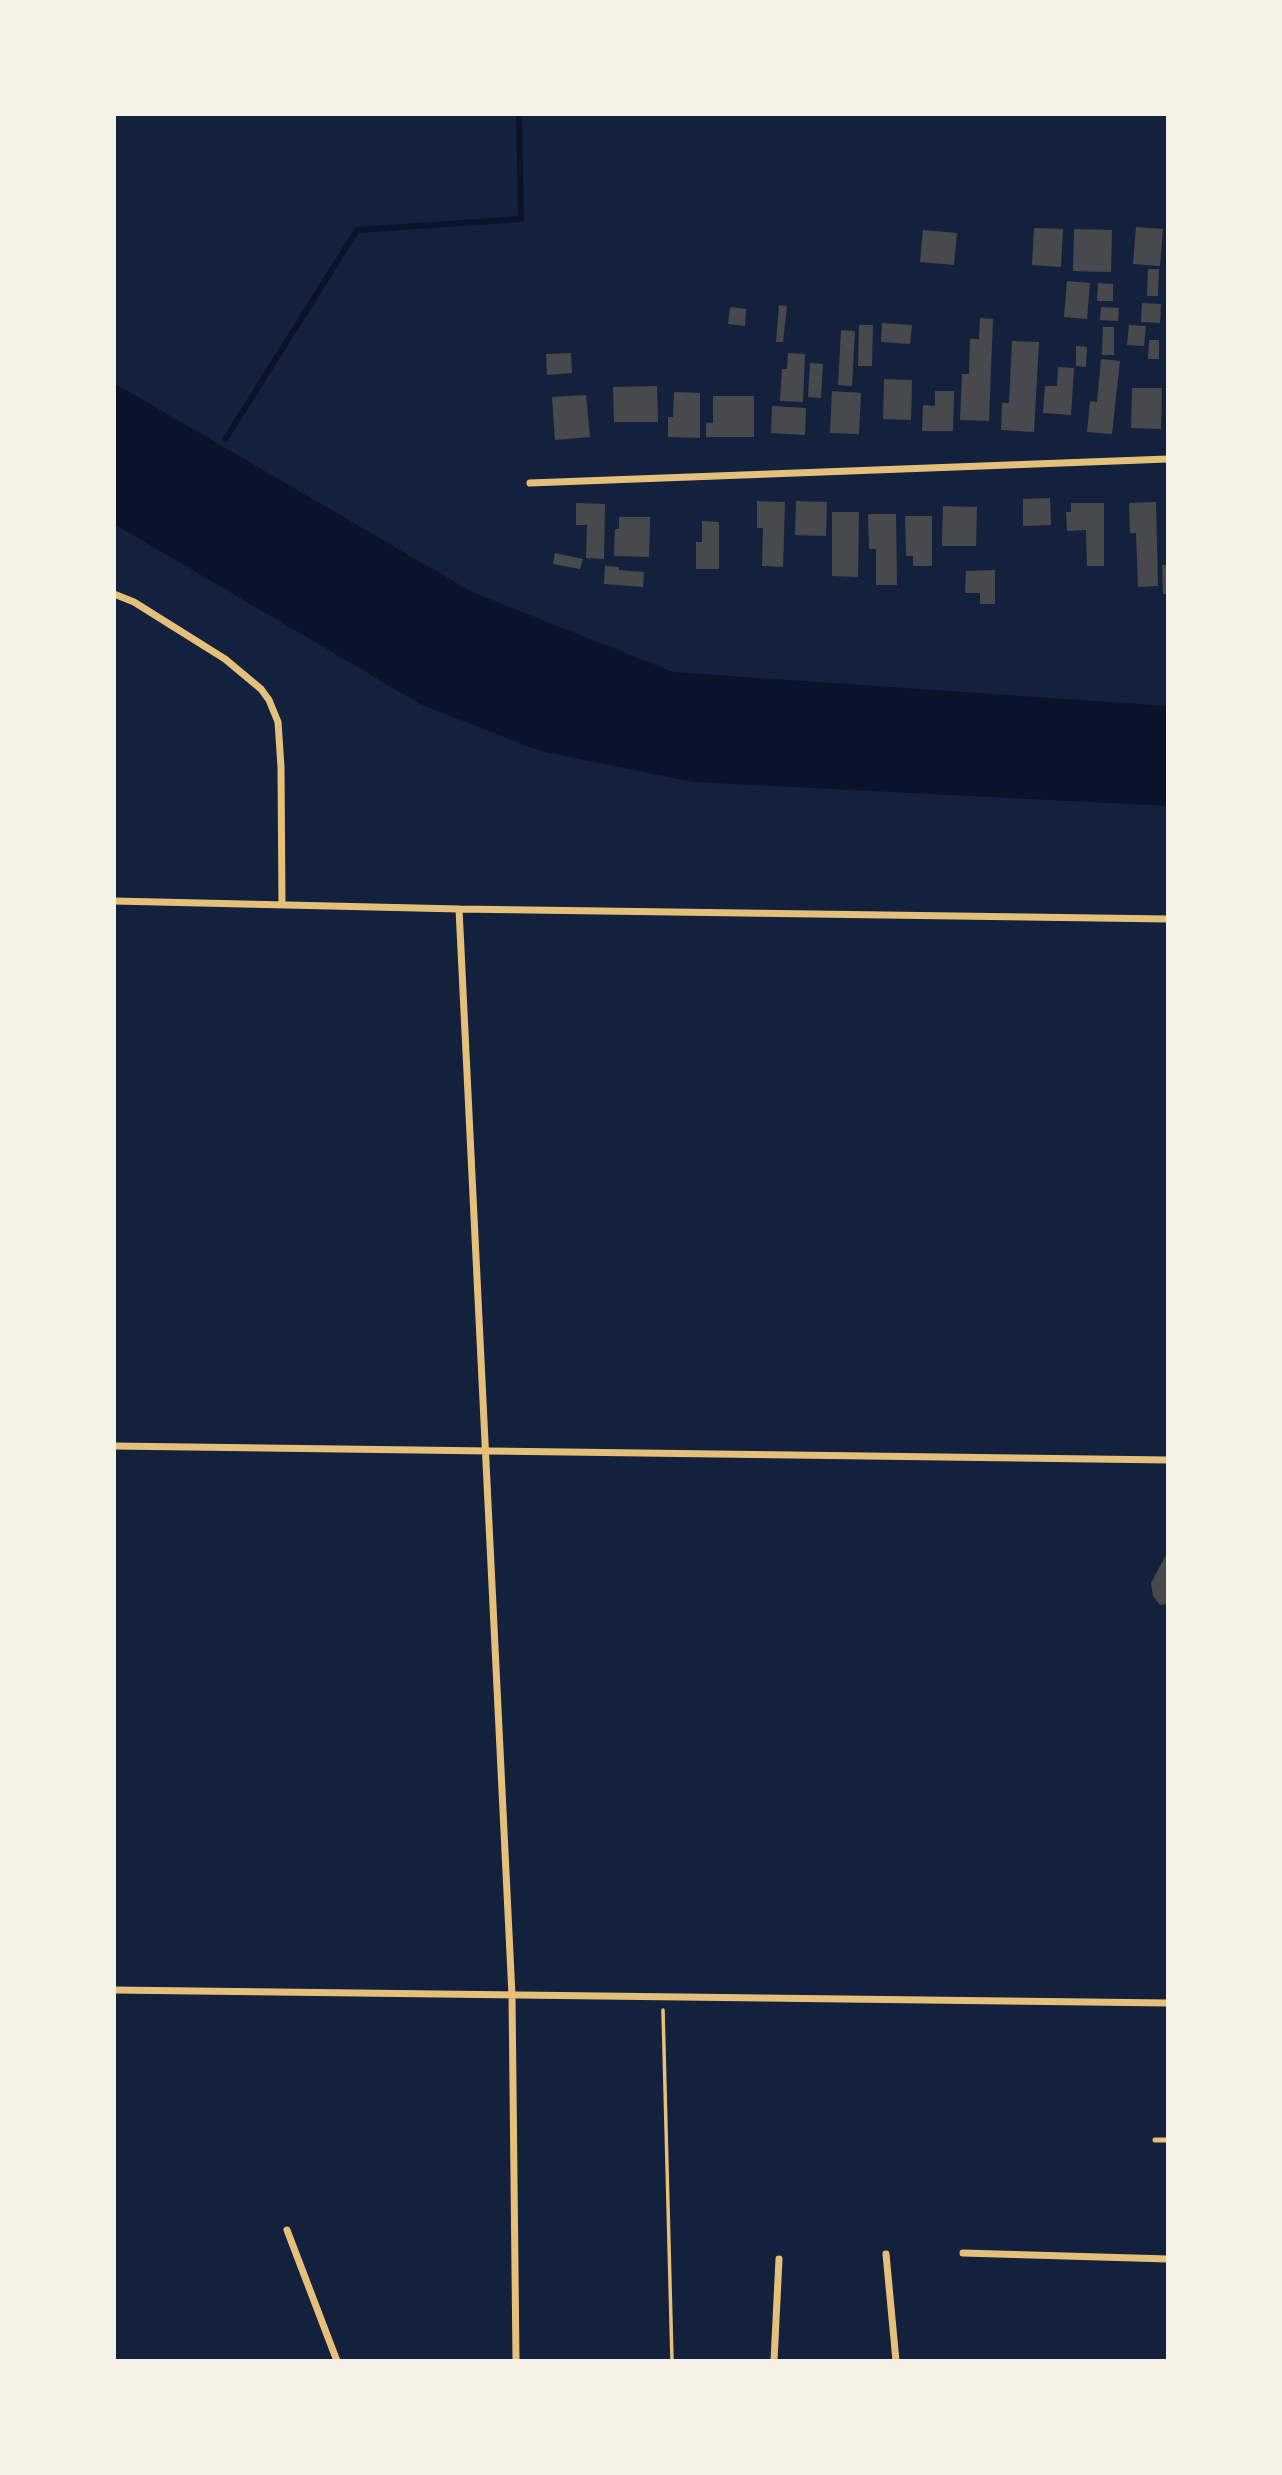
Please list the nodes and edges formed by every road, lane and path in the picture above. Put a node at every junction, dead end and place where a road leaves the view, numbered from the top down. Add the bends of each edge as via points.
1 (1168, 459) edge
2 (530, 483) dead end
3 (114, 594) edge
4 (114, 901) edge
5 (282, 905) junction
6 (459, 909) junction
7 (1168, 919) edge
8 (114, 1446) edge
9 (485, 1452) junction
10 (1168, 1460) edge
11 (114, 1990) edge
12 (512, 1995) junction
13 (662, 1997) junction
14 (1168, 2003) edge
15 (1155, 2140) dead end
16 (1168, 2140) edge
17 (287, 2230) dead end
18 (963, 2253) dead end
19 (886, 2254) dead end
20 (779, 2259) dead end
21 (1168, 2259) edge
22 (337, 2361) edge
23 (516, 2361) edge
24 (672, 2361) edge
25 (774, 2361) edge
26 (896, 2361) edge

1 - 2 street
3 - 5 street via 225,659 269,700 278,722
4 - 5 street
5 - 6 street
6 - 7 street
6 - 9 street
8 - 9 street
9 - 10 street
9 - 12 street
11 - 12 street
12 - 13 street
12 - 23 street
13 - 14 street
13 - 24 path
15 - 16 lane
17 - 22 street
18 - 21 street
19 - 26 street
20 - 25 street

